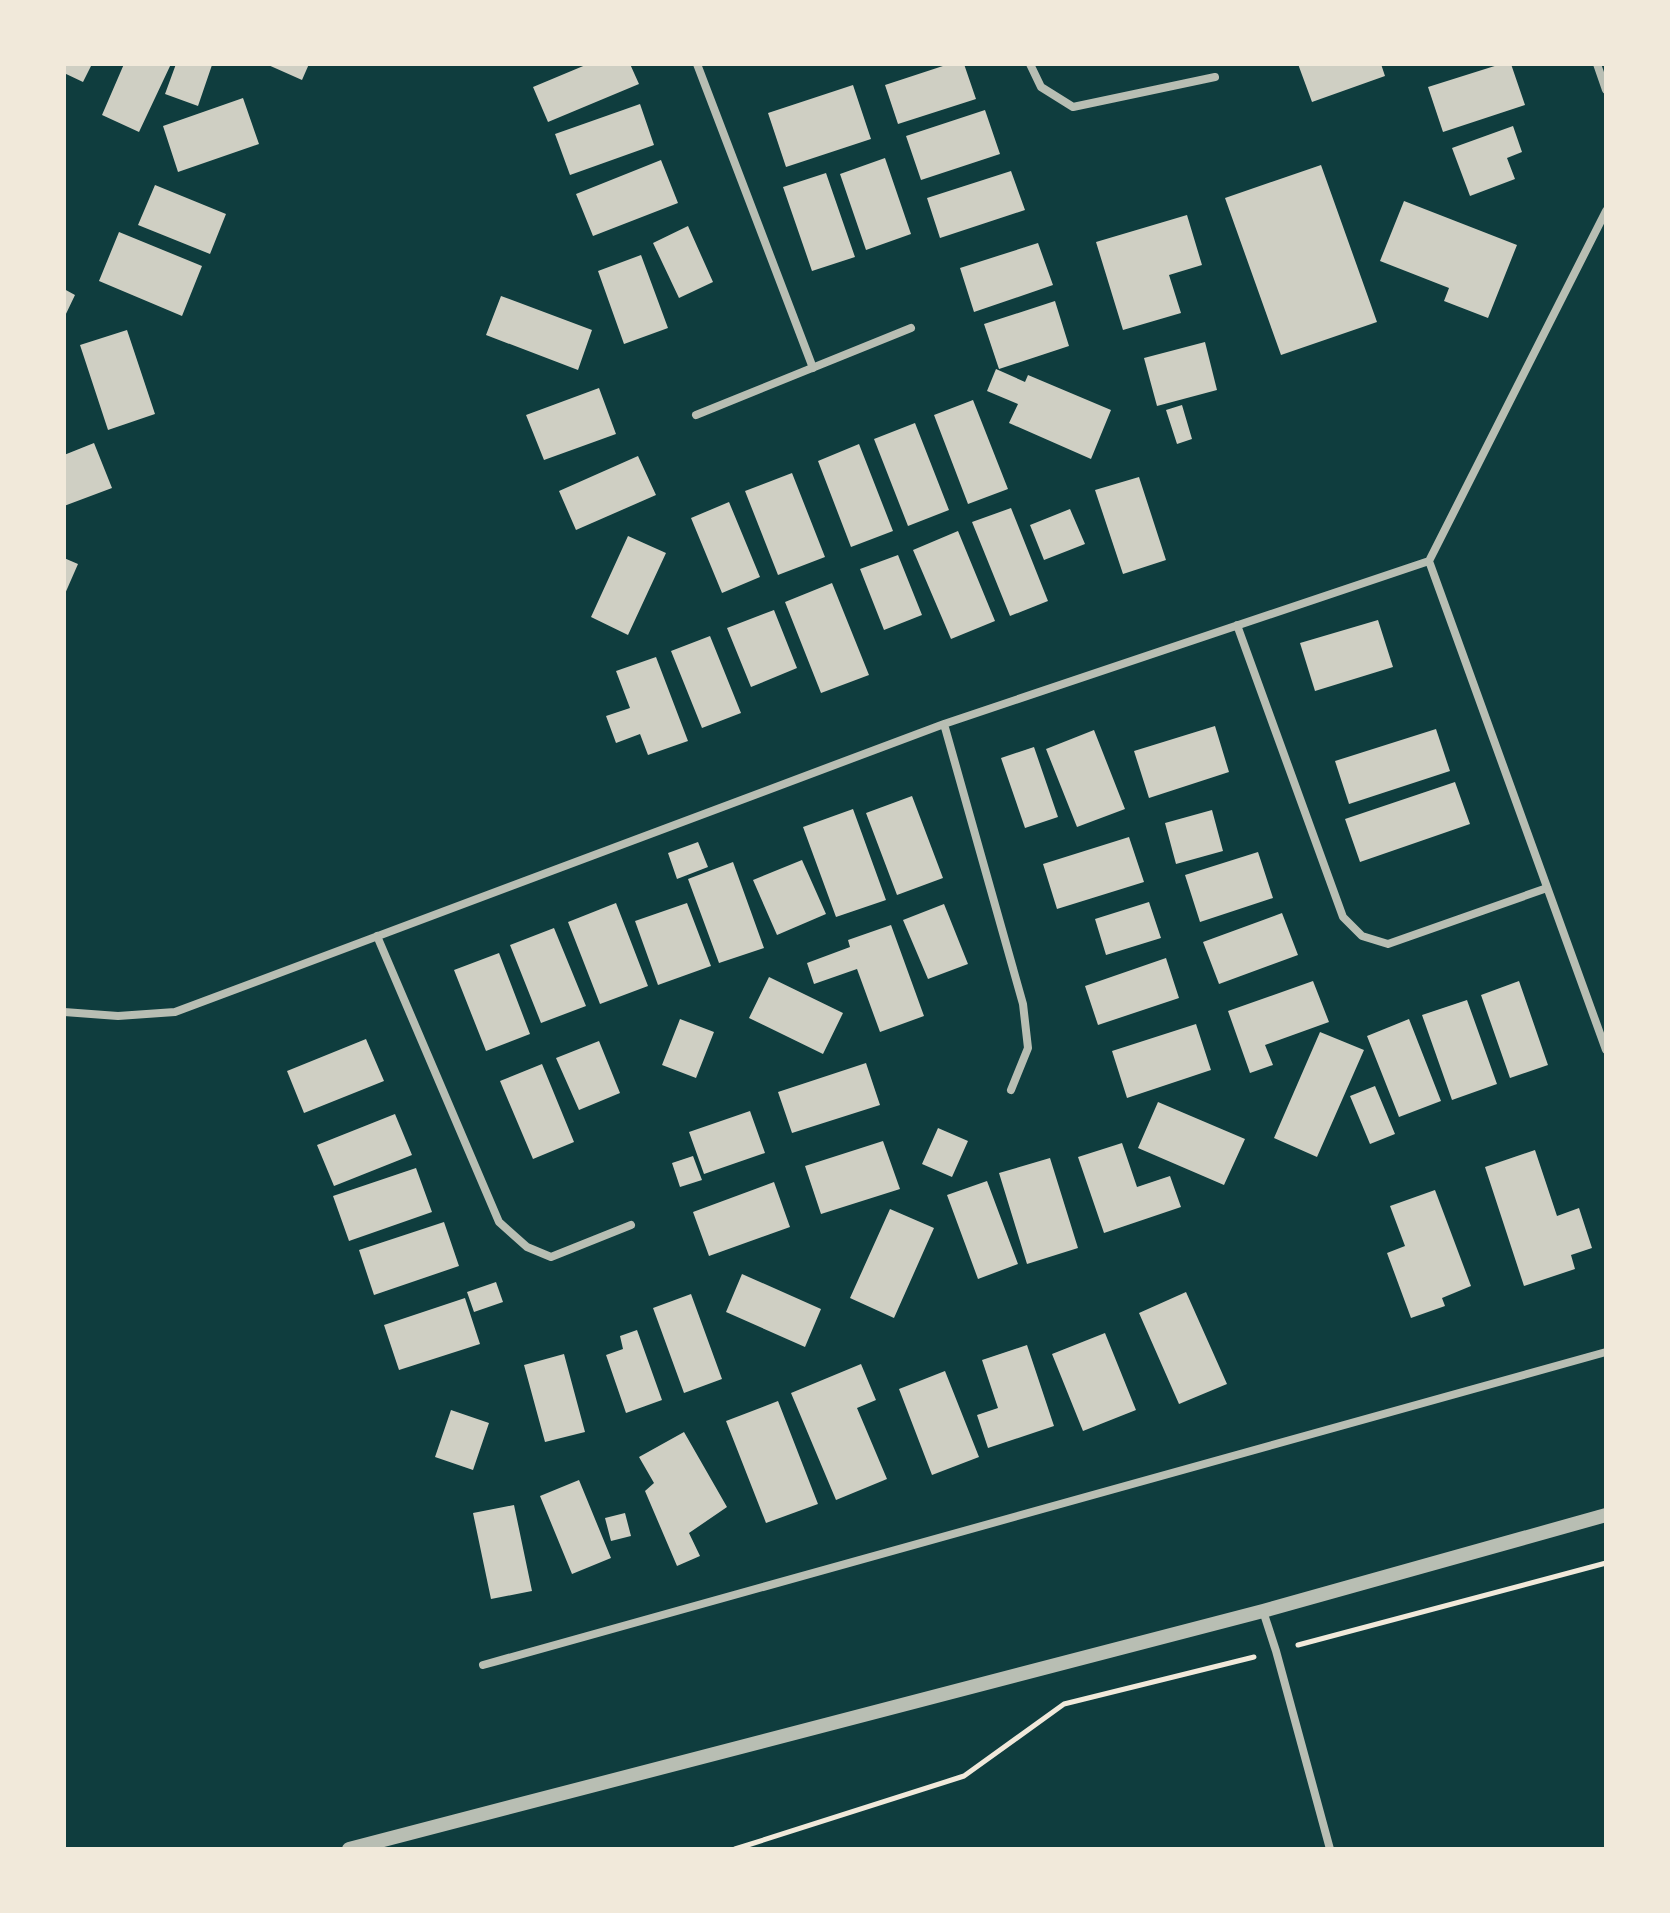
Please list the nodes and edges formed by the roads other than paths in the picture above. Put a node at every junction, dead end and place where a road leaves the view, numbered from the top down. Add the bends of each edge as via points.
1 (697, 64) edge
2 (1030, 64) edge
3 (1597, 64) edge
4 (1215, 77) dead end
5 (1606, 90) edge
6 (1606, 211) edge
7 (911, 328) dead end
8 (813, 368) junction
9 (696, 415) dead end
10 (1429, 561) junction
11 (1237, 625) junction
12 (944, 724) junction
13 (1547, 888) junction
14 (377, 936) junction
15 (64, 1012) edge
16 (1606, 1050) edge
17 (1011, 1090) dead end
18 (631, 1225) dead end
19 (1606, 1352) edge
20 (1606, 1515) edge
21 (1263, 1611) junction
22 (483, 1665) dead end
23 (349, 1849) edge
24 (1330, 1849) edge

1 - 8 street
2 - 4 street via 1041,87 1073,107
3 - 5 street
6 - 10 street
7 - 8 street
8 - 9 street
10 - 11 street
10 - 13 street
11 - 12 street
11 - 13 street via 1343,917 1362,936 1388,944
12 - 14 street
12 - 17 street via 1023,1004 1028,1048
13 - 16 street
14 - 15 street via 175,1012
14 - 18 street via 499,1222 527,1247 551,1257
19 - 22 street
20 - 21 street
21 - 23 street
21 - 24 street

